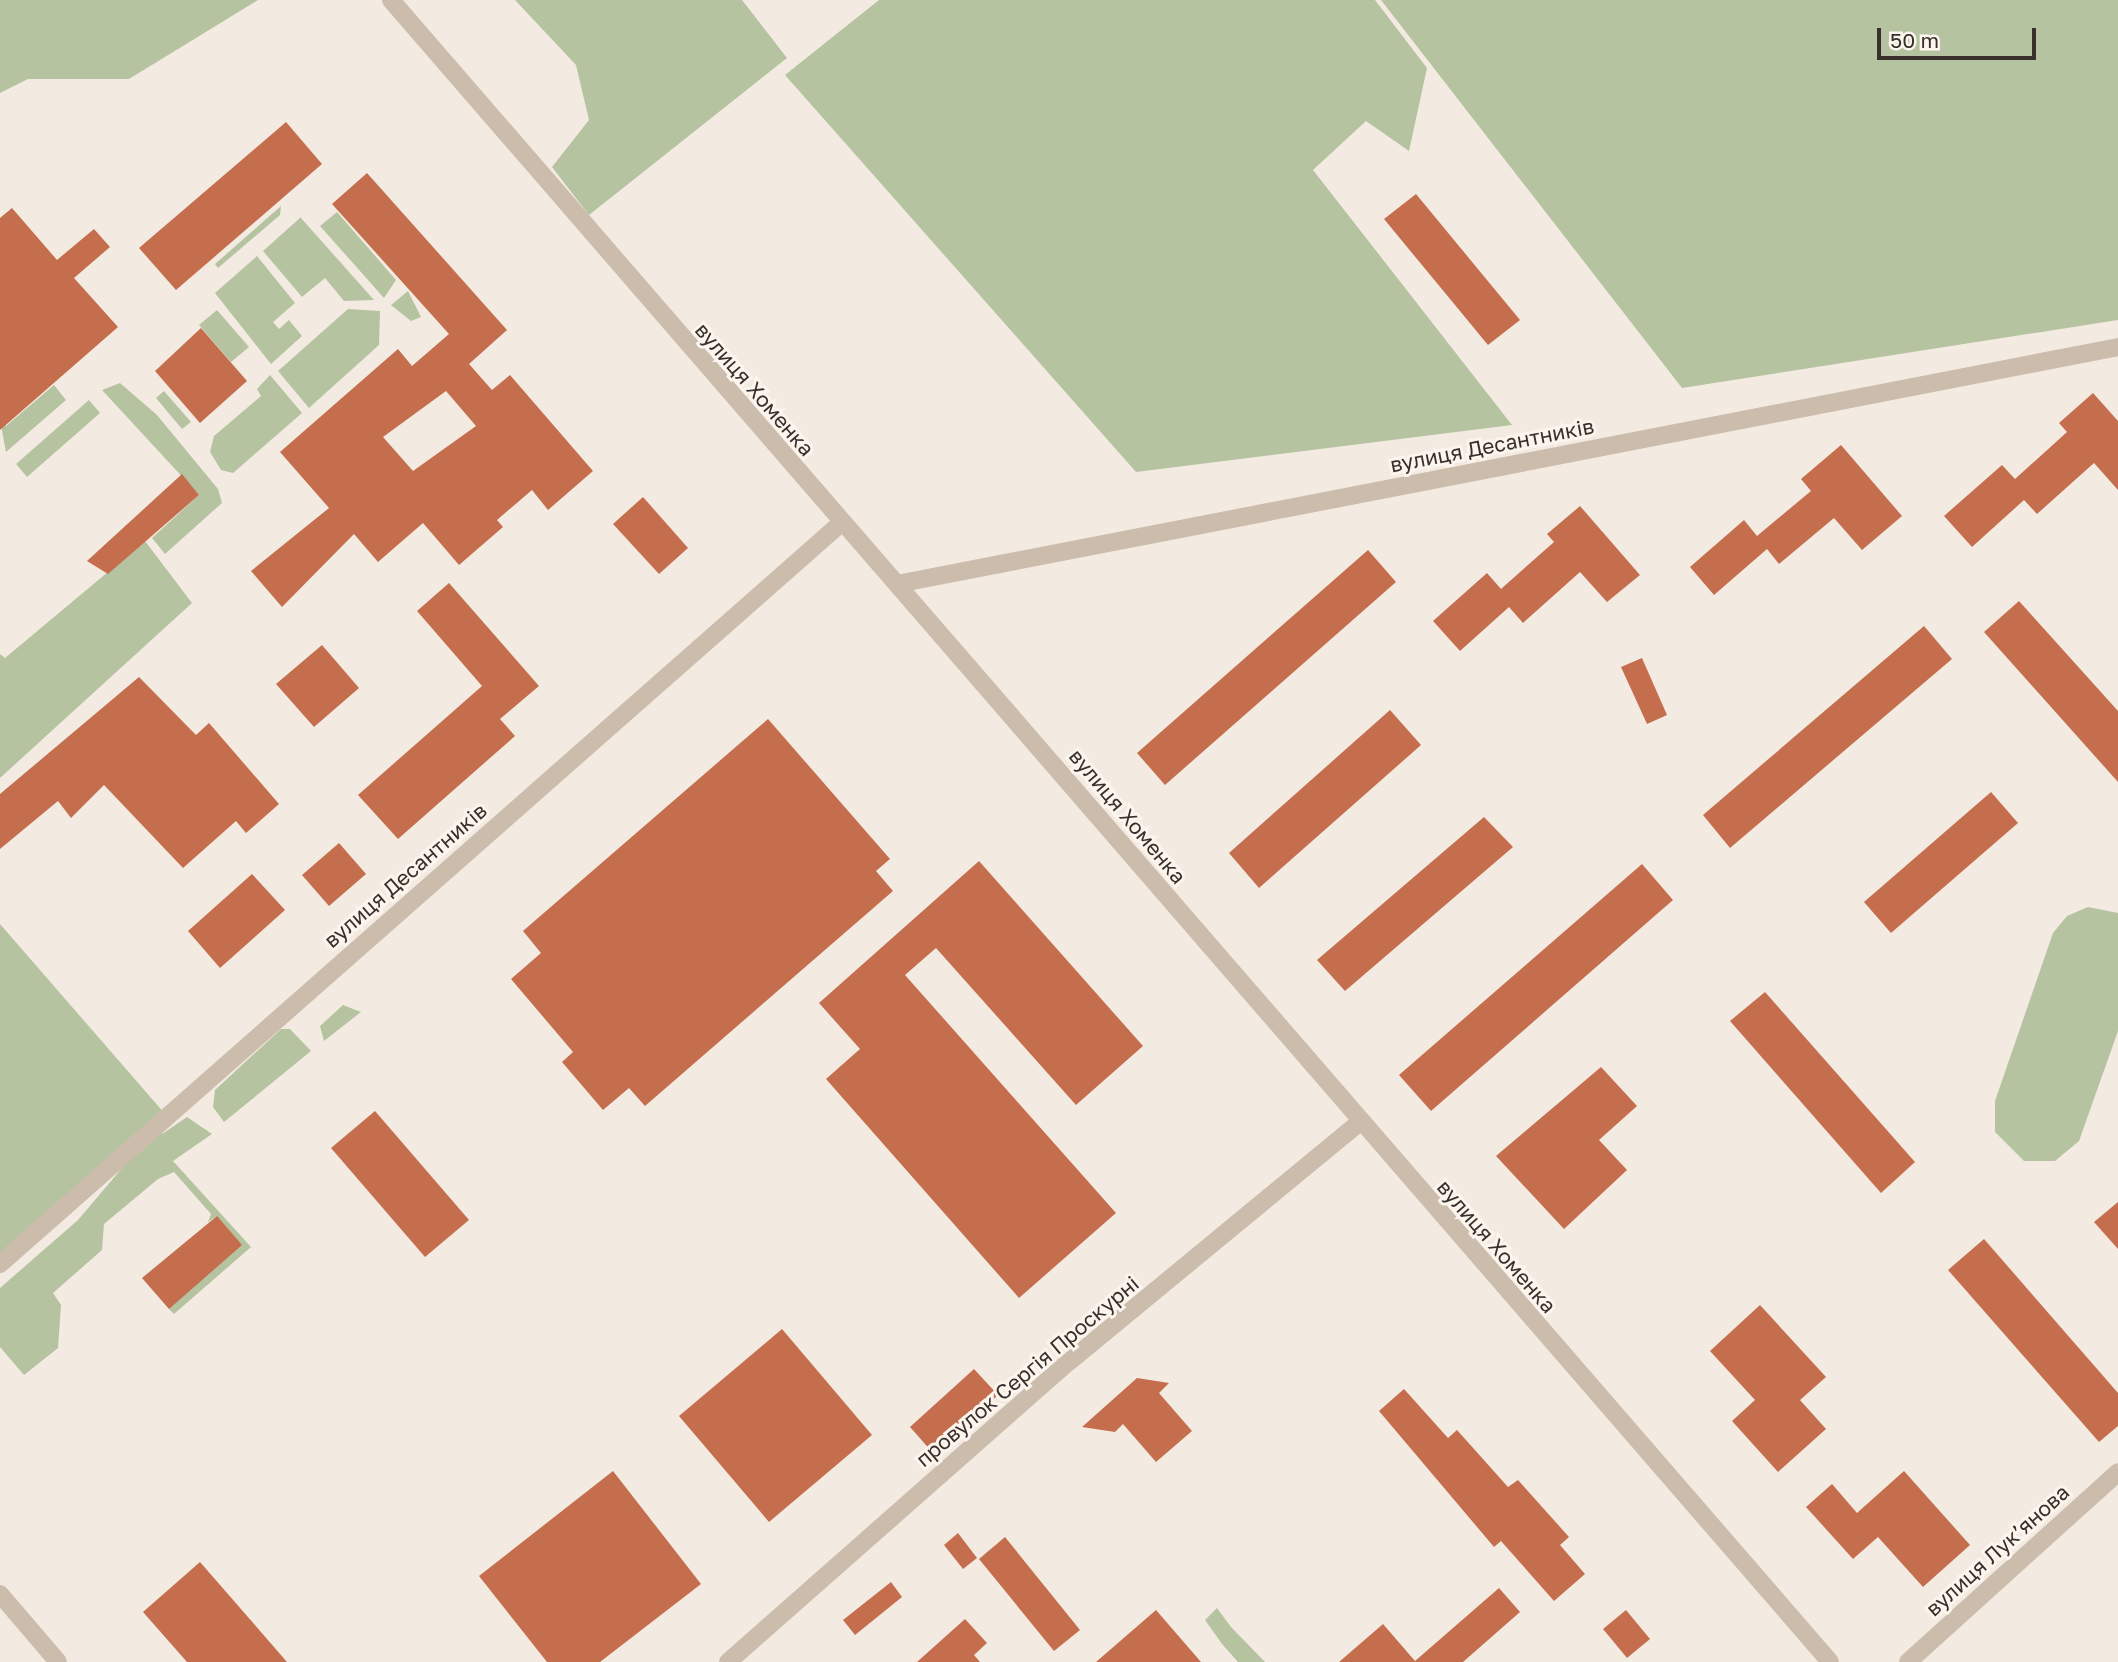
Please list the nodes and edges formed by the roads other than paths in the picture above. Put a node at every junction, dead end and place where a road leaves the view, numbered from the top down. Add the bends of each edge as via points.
1 (391, 0) edge
2 (2118, 347) edge
3 (841, 523) junction
4 (897, 584) junction
5 (1361, 1121) junction
6 (0, 1264) edge
7 (2118, 1472) edge
8 (0, 1594) edge
9 (58, 1662) edge
10 (728, 1662) edge
11 (1830, 1662) edge
12 (1908, 1662) edge

1 - 3 street, вулиця Хоменка
2 - 4 street, вулиця Десантників
3 - 4 street, вулиця Хоменка
3 - 6 street, вулиця Десантників
4 - 5 street, вулиця Хоменка
5 - 10 street, провулок Сергія Проскурні via 1070,1361
5 - 11 street, вулиця Хоменка
7 - 12 street, вулиця Лукʼянова
8 - 9 street

